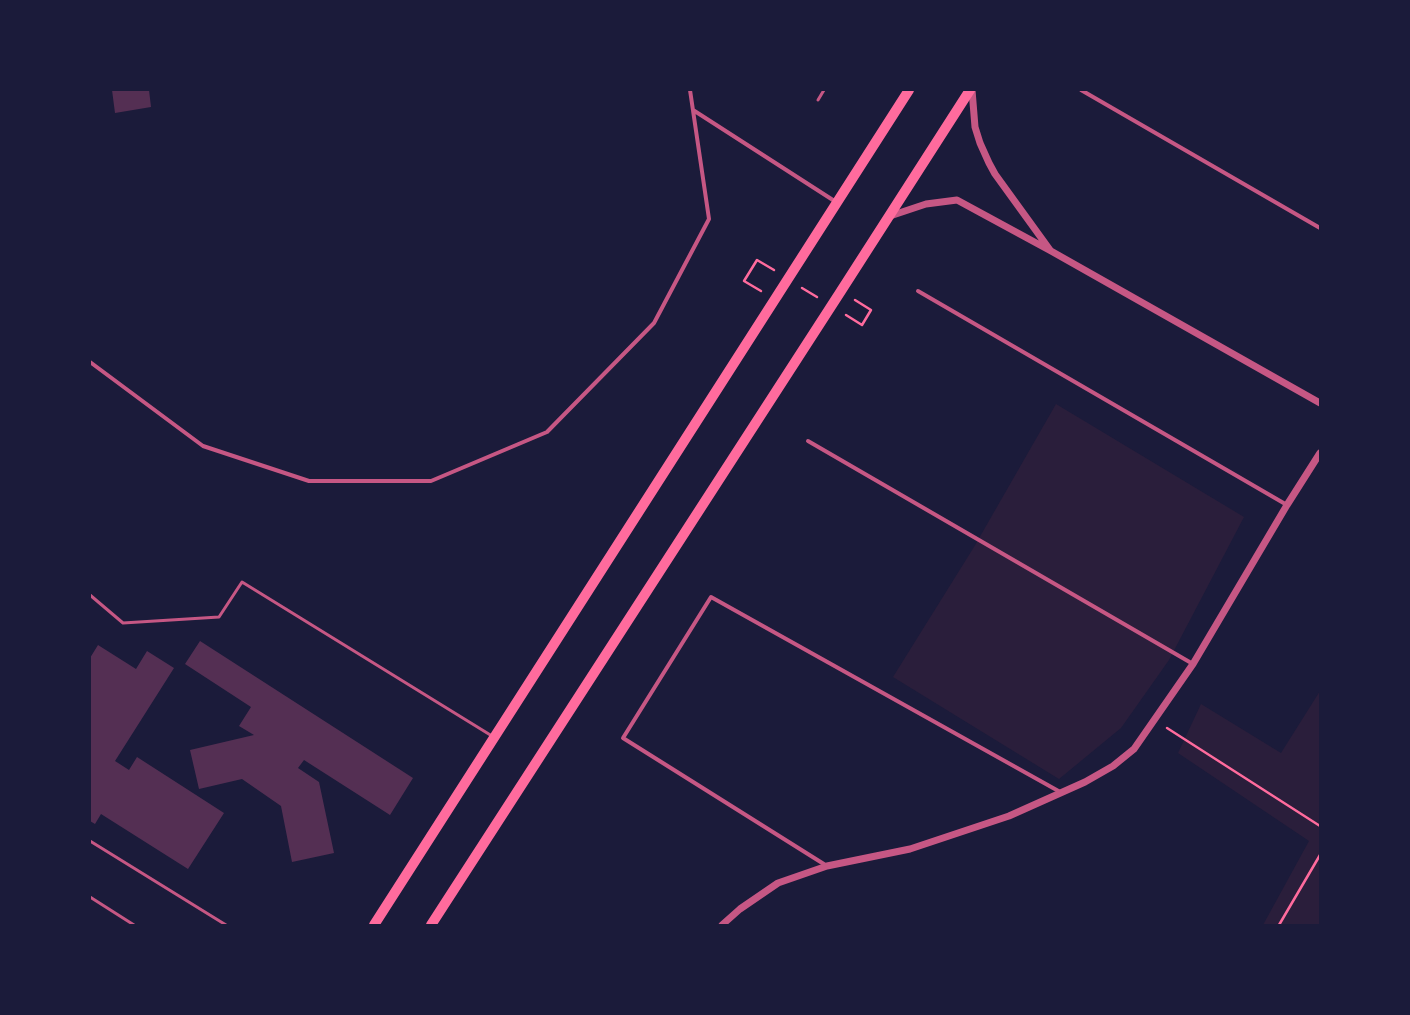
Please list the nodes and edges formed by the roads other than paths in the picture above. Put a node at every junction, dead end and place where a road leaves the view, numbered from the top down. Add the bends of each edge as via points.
1 (690, 90) edge
2 (824, 90) edge
3 (909, 90) edge
4 (971, 90) edge
5 (1081, 90) edge
6 (818, 100) dead end
7 (693, 110) junction
8 (836, 203) junction
9 (890, 216) junction
10 (1320, 228) edge
11 (1051, 252) junction
12 (918, 291) dead end
13 (90, 362) edge
14 (1320, 403) edge
15 (808, 441) dead end
16 (1320, 453) edge
17 (1287, 505) junction
18 (90, 595) edge
19 (1193, 664) junction
20 (495, 738) junction
21 (1062, 793) junction
22 (90, 841) edge
23 (827, 866) junction
24 (90, 897) edge
25 (134, 925) edge
26 (226, 925) edge
27 (374, 925) edge
28 (431, 925) edge
29 (722, 925) edge

1 - 7 street
2 - 6 lane
3 - 8 main road
4 - 9 main road
4 - 11 street via 975,127 989,162
5 - 10 street
7 - 8 street
7 - 13 street via 709,219 654,323 547,432 431,482 309,481 203,446
8 - 20 main road
9 - 11 street via 926,204 957,200
9 - 28 main road
11 - 14 street
12 - 17 street
15 - 19 street
16 - 17 street
17 - 19 street
18 - 20 lane via 123,623 219,617 242,582
19 - 21 street via 1134,749 1113,766
20 - 27 main road
21 - 23 street via 1009,816 910,849
21 - 23 street via 711,597 623,738
22 - 26 lane
23 - 29 street via 778,883
24 - 25 lane

